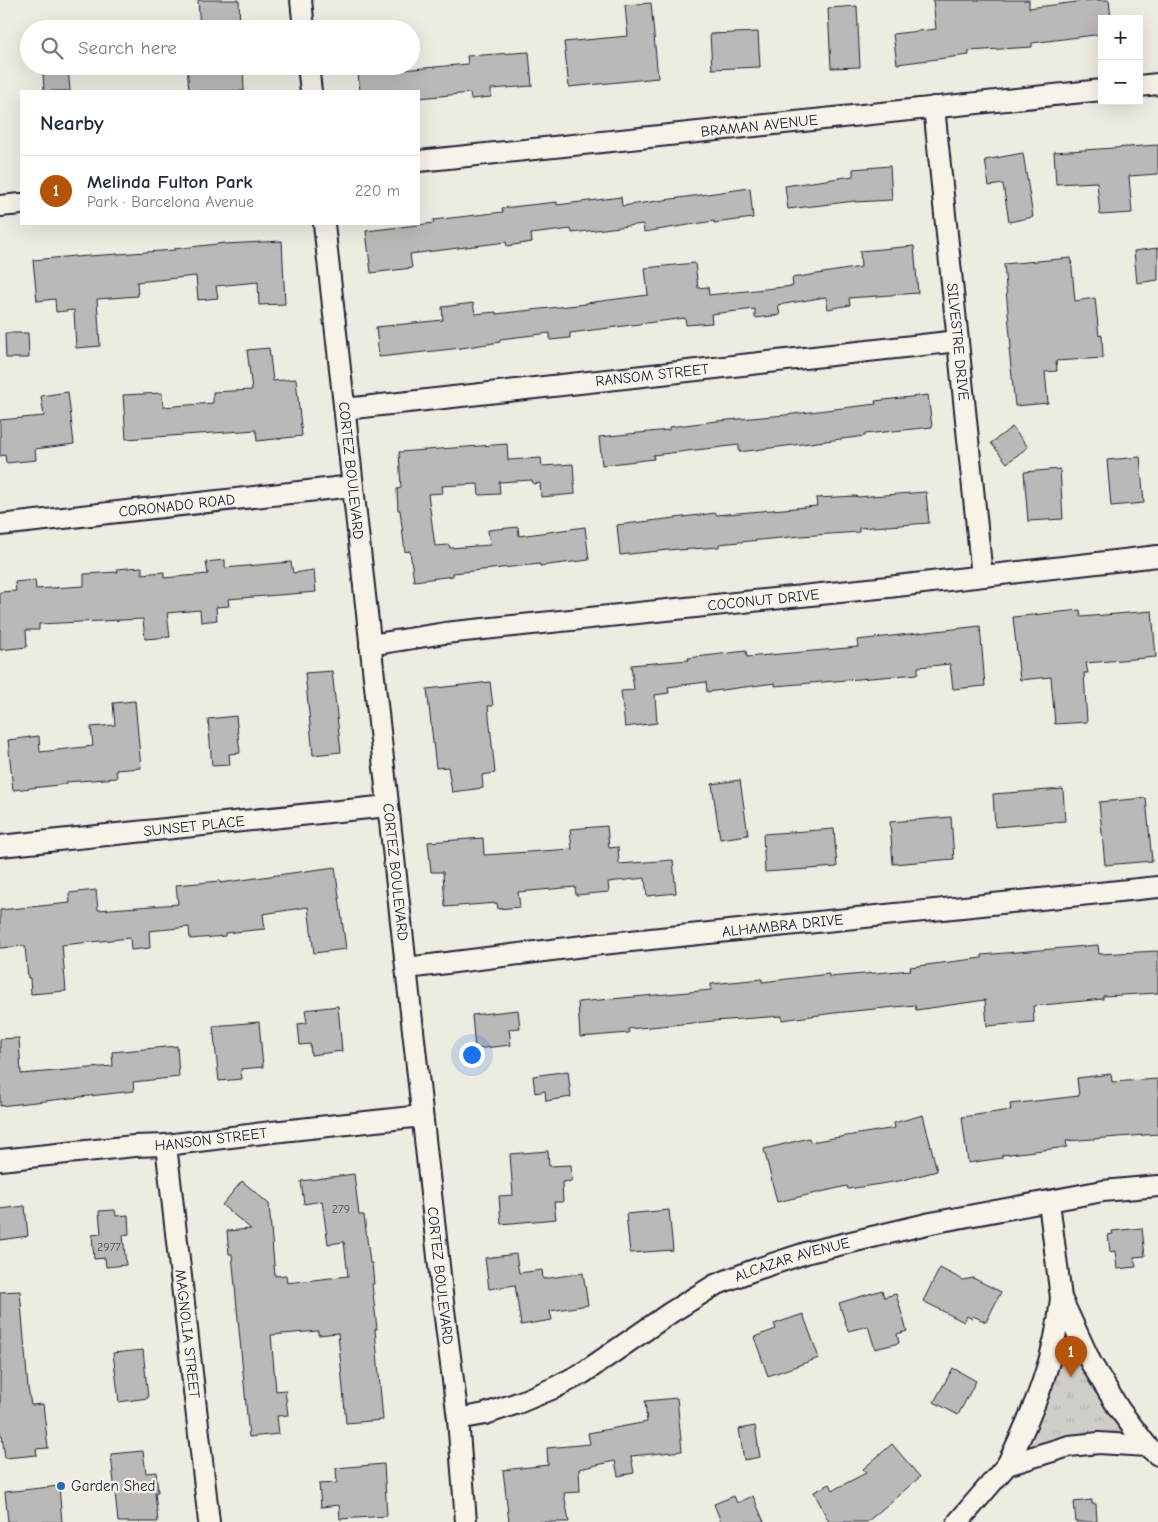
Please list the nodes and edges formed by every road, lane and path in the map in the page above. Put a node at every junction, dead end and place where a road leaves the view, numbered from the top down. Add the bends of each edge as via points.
1 (301, 0) edge
2 (303, 20) edge
3 (309, 75) edge
4 (1158, 84) edge
5 (1143, 86) edge
6 (311, 90) edge
7 (1098, 90) edge
8 (934, 108) junction
9 (420, 161) edge
10 (20, 204) edge
11 (0, 206) edge
12 (324, 225) edge
13 (958, 341) junction
14 (345, 409) junction
15 (353, 486) junction
16 (0, 524) edge
17 (1158, 556) edge
18 (982, 576) junction
19 (370, 644) junction
20 (388, 806) junction
21 (0, 846) edge
22 (1158, 887) edge
23 (407, 968) junction
24 (422, 1116) junction
25 (166, 1145) junction
26 (0, 1160) edge
27 (1158, 1186) edge
28 (1049, 1202) junction
29 (1061, 1298) junction
30 (458, 1419) junction
31 (1152, 1451) edge
32 (1007, 1465) junction
33 (209, 1522) edge
34 (466, 1522) edge
35 (958, 1522) edge

1 - 2 street
3 - 6 street
4 - 5 street
7 - 8 street, BRAMAN AVENUE
8 - 9 street, BRAMAN AVENUE
8 - 13 street, SILVESTRE DRIVE
10 - 11 street
12 - 14 street, CORTEZ BOULEVARD
13 - 14 street, RANSOM STREET
13 - 18 street, SILVESTRE DRIVE
14 - 15 street, CORTEZ BOULEVARD
15 - 16 street, CORONADO ROAD
15 - 19 street, CORTEZ BOULEVARD
17 - 18 street, COCONUT DRIVE
18 - 19 street, COCONUT DRIVE via 445,633
19 - 20 street, CORTEZ BOULEVARD
20 - 21 street, SUNSET PLACE
20 - 23 street, CORTEZ BOULEVARD
22 - 23 street, ALHAMBRA DRIVE via 592,945
23 - 24 street, CORTEZ BOULEVARD
24 - 25 street, HANSON STREET
24 - 30 street, CORTEZ BOULEVARD
25 - 26 street, HANSON STREET
25 - 33 street, MAGNOLIA STREET
27 - 28 street, ALCAZAR AVENUE via 1103,1191
28 - 29 street
28 - 30 street, ALCAZAR AVENUE via 862,1238 754,1270 715,1285 583,1373 554,1388 485,1414
29 - 31 street via 1090,1364
29 - 32 street via 1055,1339 1040,1390
30 - 34 street, CORTEZ BOULEVARD
31 - 32 street via 1099,1443 1069,1446
32 - 35 street

